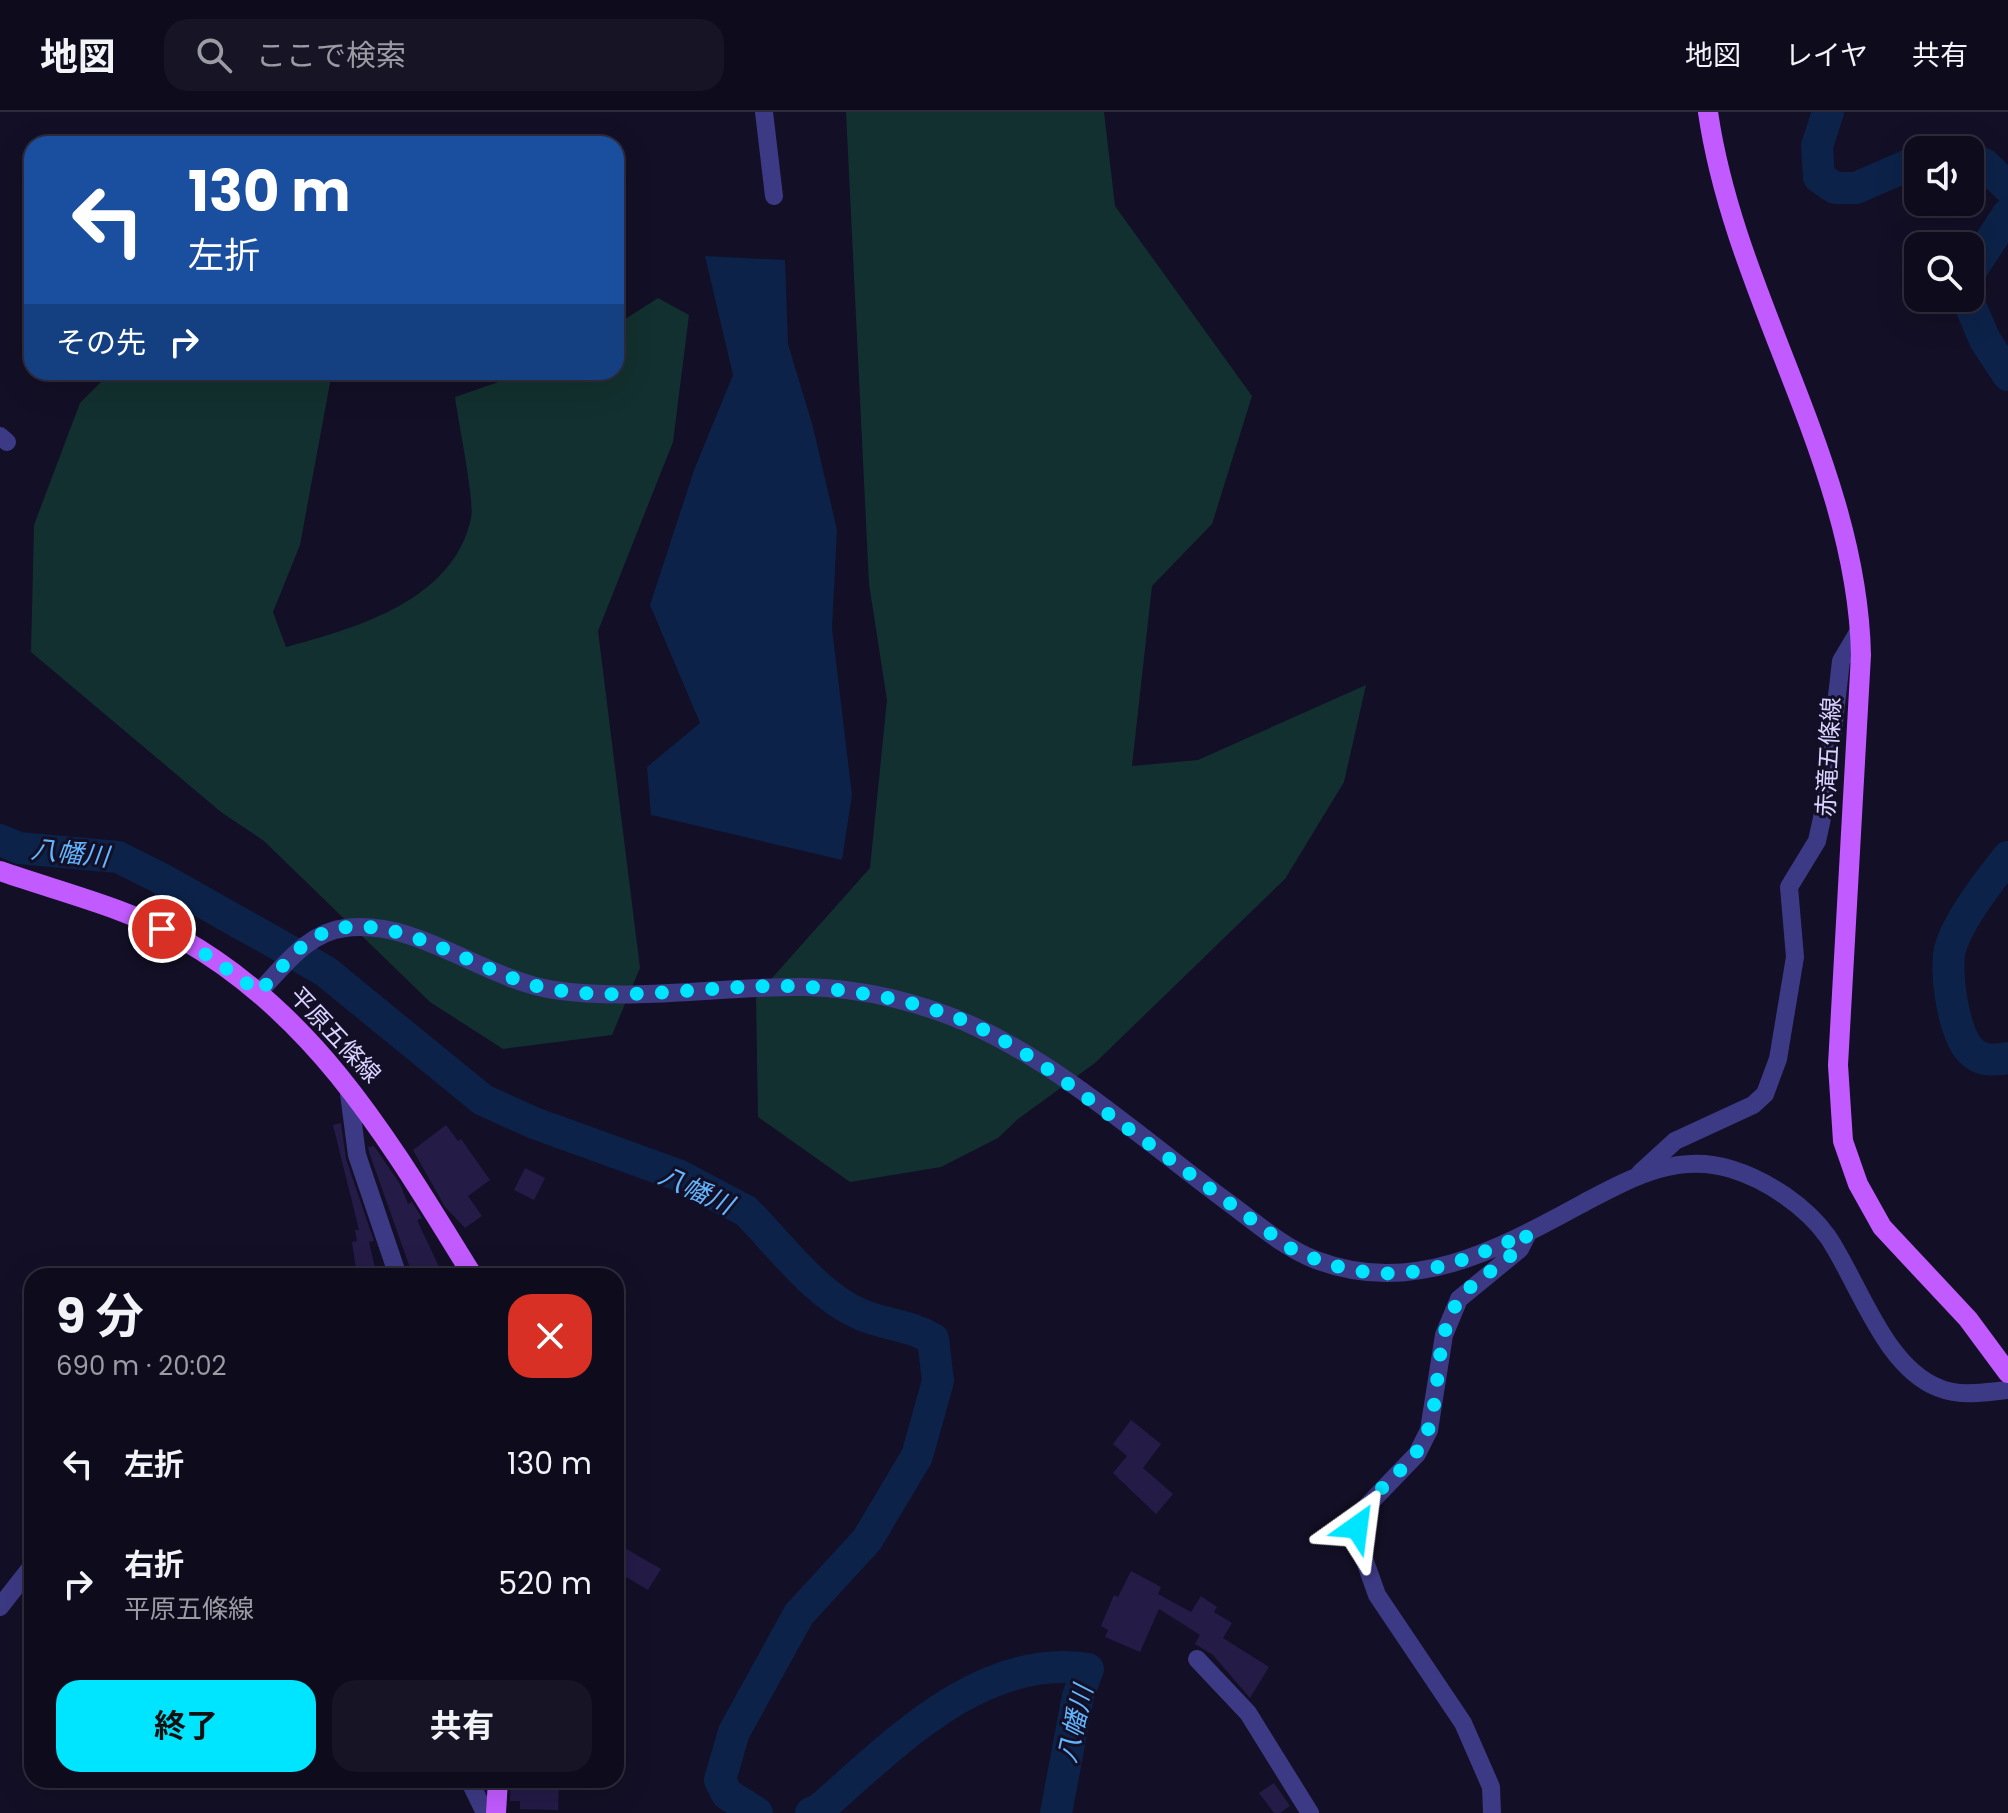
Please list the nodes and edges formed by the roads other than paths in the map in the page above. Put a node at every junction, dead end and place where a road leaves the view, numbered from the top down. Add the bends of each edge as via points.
1 (764, 112) edge
2 (1708, 112) edge
3 (774, 196) dead end
4 (1860, 629) junction
5 (0, 871) edge
6 (259, 992) junction
7 (348, 1083) junction
8 (1638, 1175) junction
9 (1528, 1233) junction
10 (395, 1268) edge
11 (468, 1268) edge
12 (2008, 1373) edge
13 (2008, 1390) edge
14 (24, 1576) edge
15 (0, 1607) edge
16 (1197, 1659) dead end
17 (473, 1788) edge
18 (498, 1788) edge
19 (485, 1813) edge
20 (496, 1813) edge
21 (1310, 1813) edge
22 (1492, 1813) edge

1 - 3 street
2 - 4 main road, 赤滝五條線 via 1725,193 1847,537
4 - 8 street via 1841,661 1817,841 1789,887 1795,957 1778,1059 1765,1094 1753,1105 1675,1141
4 - 12 main road, 赤滝五條線 via 1838,1065 1843,1141 1858,1184 1882,1227 1968,1319
5 - 6 main road, 平原五條線 via 181,938
6 - 7 main road, 平原五條線
6 - 9 street via 306,943 339,928 376,926 549,989 596,994 807,987 874,995 937,1010 1031,1058 1290,1248 1322,1263 1380,1274 1420,1273 1458,1264
7 - 10 street via 357,1155
7 - 11 main road, 平原五條線
8 - 9 street
8 - 13 street via 1704,1163 1773,1188 1827,1235 1865,1306 1913,1373 1952,1392
9 - 22 street via 1520,1249 1459,1299 1444,1335 1429,1430 1417,1454 1364,1509 1356,1536 1377,1595 1463,1723 1491,1787
14 - 15 street
16 - 21 street via 1248,1713
17 - 19 street
18 - 20 main road

